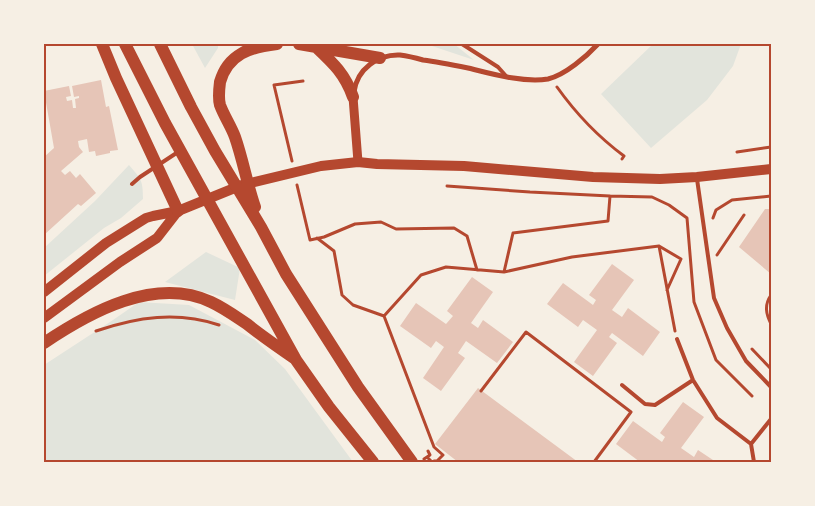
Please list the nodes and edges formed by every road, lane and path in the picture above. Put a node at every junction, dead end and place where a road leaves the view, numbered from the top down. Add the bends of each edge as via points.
1 (102, 44) edge
2 (125, 44) edge
3 (160, 44) edge
4 (276, 44) edge
5 (299, 44) edge
6 (462, 44) edge
7 (598, 44) edge
8 (316, 47) junction
9 (380, 58) junction
10 (507, 77) junction
11 (303, 81) dead end
12 (557, 87) dead end
13 (353, 97) junction
14 (771, 147) edge
15 (180, 151) junction
16 (737, 152) dead end
17 (622, 159) dead end
18 (354, 162) junction
19 (292, 163) dead end
20 (771, 168) edge
21 (697, 177) junction
22 (297, 182) dead end
23 (132, 184) dead end
24 (447, 186) dead end
25 (610, 196) junction
26 (771, 196) edge
27 (178, 211) junction
28 (744, 215) dead end
29 (713, 219) dead end
30 (261, 227) junction
31 (317, 238) junction
32 (659, 246) junction
33 (716, 247) dead end
34 (477, 270) junction
35 (504, 272) junction
36 (667, 290) junction
37 (44, 292) edge
38 (771, 296) edge
39 (384, 316) junction
40 (44, 318) edge
41 (771, 324) edge
42 (224, 326) dead end
43 (92, 332) dead end
44 (677, 339) joint
45 (44, 343) edge
46 (750, 346) dead end
47 (296, 360) junction
48 (771, 369) edge
49 (693, 380) junction
50 (622, 385) dead end
51 (771, 387) edge
52 (481, 390) dead end
53 (752, 396) dead end
54 (771, 419) edge
55 (752, 444) junction
56 (428, 451) dead end
57 (427, 457) dead end
58 (373, 462) edge
59 (412, 462) edge
60 (437, 462) edge
61 (594, 462) edge
62 (754, 462) edge

1 - 27 highway
2 - 15 highway
3 - 30 highway via 215,150
4 - 30 highway via 235,57 224,71 219,87 220,103 235,137
5 - 8 highway
6 - 10 lane via 498,67
7 - 10 street via 582,60 549,79
8 - 9 highway
8 - 13 highway via 338,68
9 - 10 street via 400,55
9 - 13 street via 358,78
11 - 19 path via 274,86
12 - 17 path via 572,109 624,156
13 - 18 street
14 - 16 path
15 - 23 lane
15 - 47 highway
18 - 21 main road via 464,166 593,177
18 - 27 main road via 258,180
20 - 21 main road
21 - 51 lane via 714,298 746,362
22 - 31 path via 310,240
24 - 25 path
25 - 35 path via 608,221 513,233
25 - 53 path via 652,197 687,218 694,302 716,360
26 - 29 path via 732,200 716,210
27 - 37 main road via 146,218 106,243
27 - 40 main road via 157,238
28 - 33 path via 717,256
30 - 59 highway via 286,274 358,387
31 - 34 path via 355,224 382,222 396,229 454,228 468,236
31 - 39 path via 334,250 342,295 353,305
32 - 35 path via 572,257
32 - 36 path
32 - 36 path via 682,259
34 - 35 path
34 - 39 path via 446,267 421,275
36 - 44 path
38 - 41 path via 767,301 766,314
39 - 60 path via 434,447 443,455
42 - 43 path via 206,320 166,316 143,318
44 - 49 lane
45 - 47 highway via 76,322 121,302 156,294 179,293 219,305
46 - 48 path
47 - 58 highway via 329,408
49 - 50 lane via 655,405 645,404
49 - 55 lane via 717,418
52 - 61 path via 526,332 631,412
54 - 55 lane
55 - 62 lane
56 - 60 path
57 - 60 path

